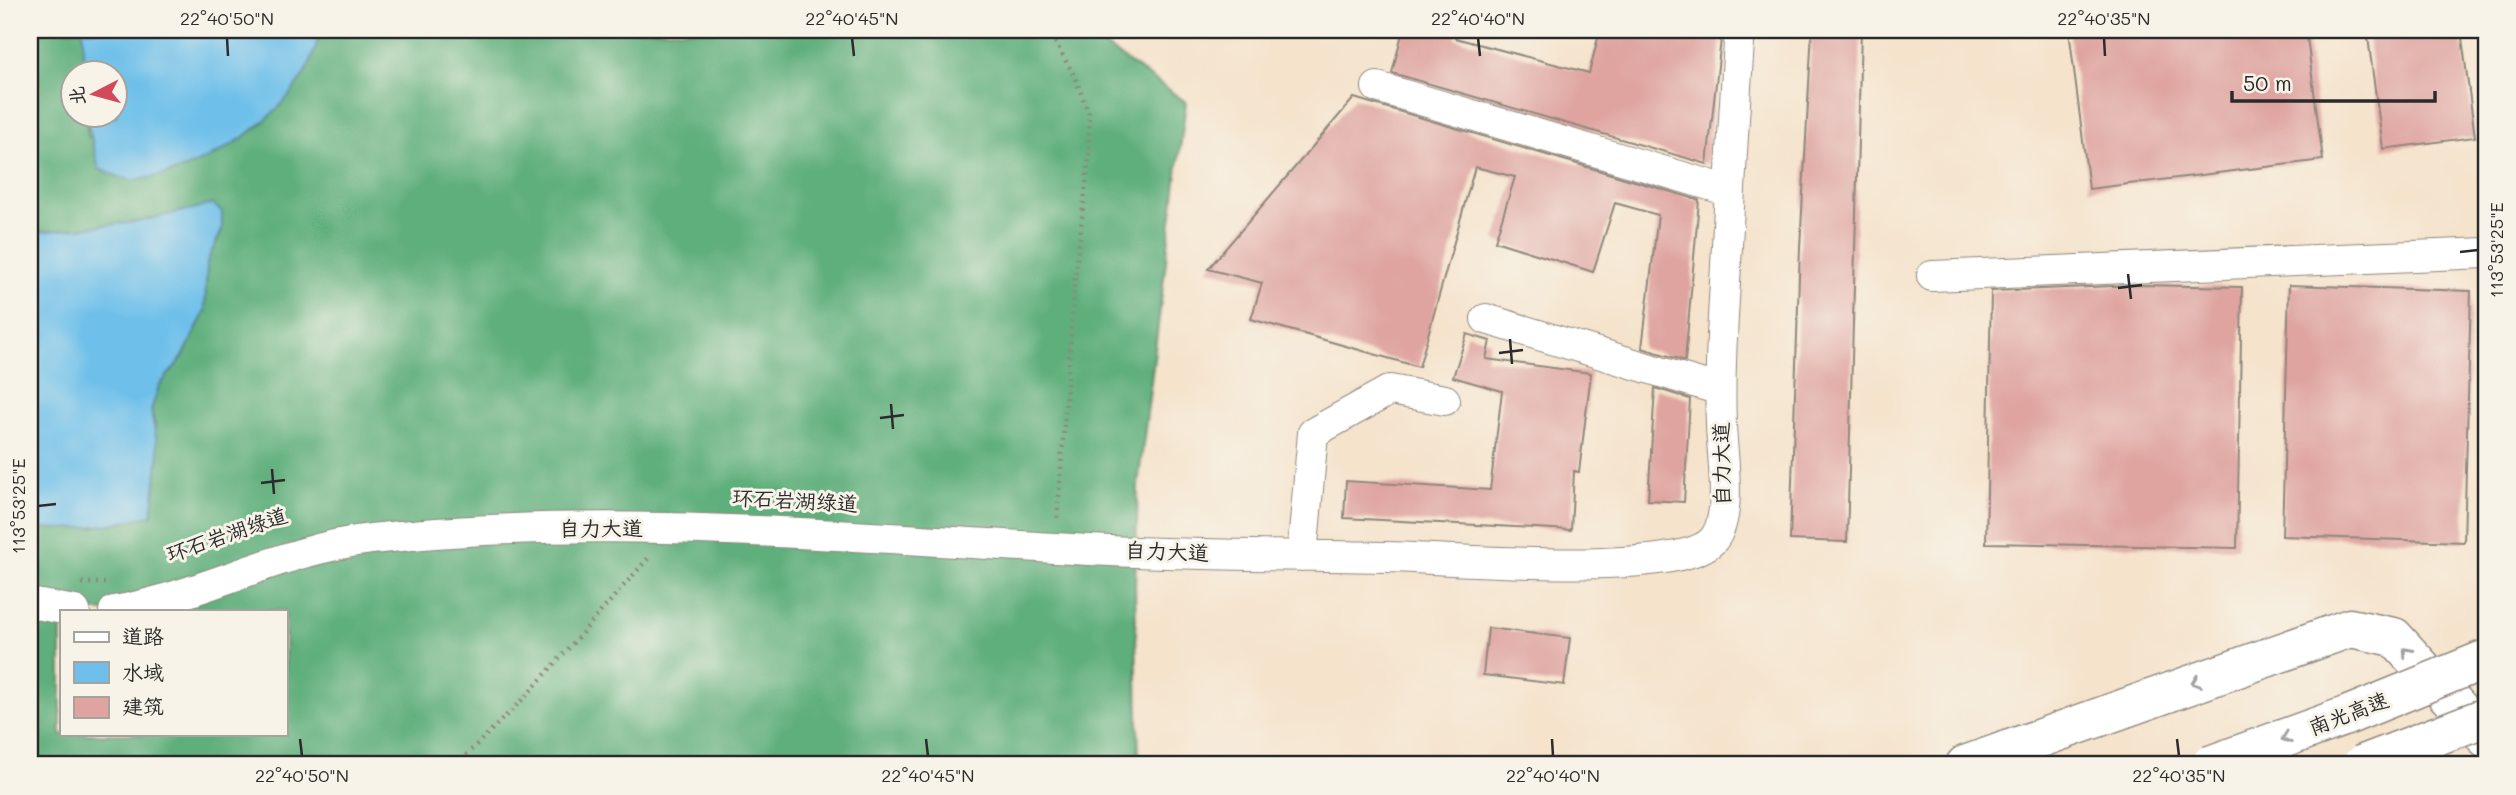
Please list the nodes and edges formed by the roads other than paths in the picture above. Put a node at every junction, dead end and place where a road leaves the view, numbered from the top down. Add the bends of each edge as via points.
1 (1740, 30) edge
2 (1377, 87) dead end
3 (1730, 191) junction
4 (2486, 253) edge
5 (1932, 276) dead end
6 (1486, 319) dead end
7 (1720, 390) junction
8 (1445, 400) dead end
9 (1303, 556) junction
10 (75, 597) edge
11 (112, 597) edge
12 (30, 603) edge
13 (2486, 659) edge
14 (2486, 717) edge
15 (2486, 738) edge
16 (1965, 765) edge
17 (2210, 765) edge
18 (2361, 765) edge

1 - 3 street, 自力大道
2 - 3 street
3 - 7 street, 自力大道
4 - 5 street
6 - 7 street
7 - 9 street, 自力大道 via 1722,525 1706,547 1688,555 1592,564
8 - 9 street via 1390,390 1313,433
9 - 11 street, 自力大道 via 674,529 506,530 340,543 144,606
10 - 12 street
13 -> 17 highway, 南光高速, bridge
14 - 18 highway, bridge
15 -> 16 highway via 2393,637 2350,628

